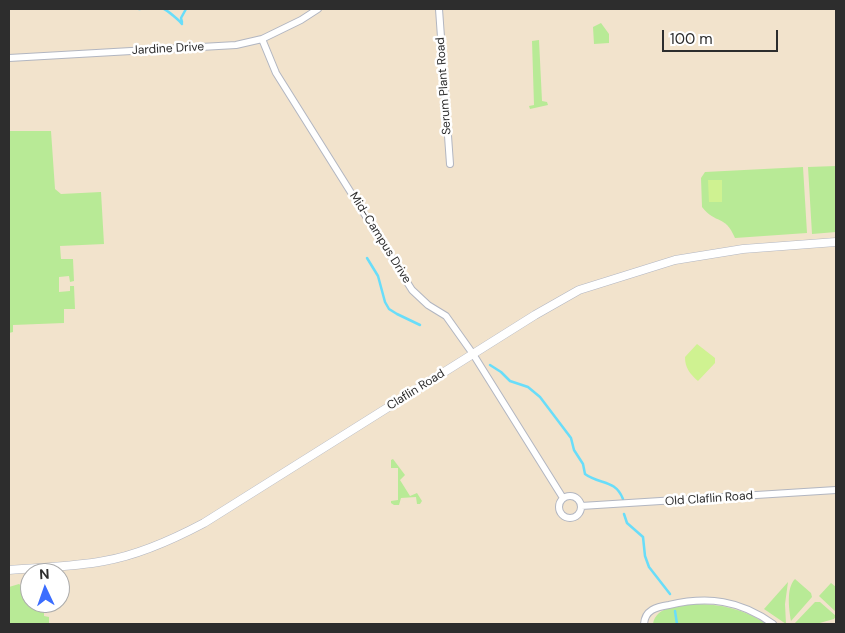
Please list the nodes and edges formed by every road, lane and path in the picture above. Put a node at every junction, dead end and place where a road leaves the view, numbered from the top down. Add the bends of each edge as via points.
1 (318, 9) edge
2 (439, 9) edge
3 (262, 39) junction
4 (9, 58) edge
5 (450, 164) dead end
6 (836, 242) edge
7 (472, 354) junction
8 (836, 490) edge
9 (563, 498) junction
10 (581, 506) junction
11 (9, 570) edge
12 (644, 622) edge
13 (773, 624) edge

1 - 3 street, Jardine Drive
2 - 5 street, Serum Plant Road
3 - 4 street, Jardine Drive via 236,45
3 - 7 street, Mid-Campus Drive via 276,73 412,290 446,316
6 - 7 street, Claflin Road via 743,249 675,260 579,290
7 - 9 street, Mid-Campus Drive
7 - 11 street, Claflin Road via 204,524 180,536 106,561
8 - 10 street, Old Claflin Road
9 - 10 street via 575,497
9 - 10 street via 559,507 565,516 575,516
12 - 13 street via 655,607 700,599 738,606

